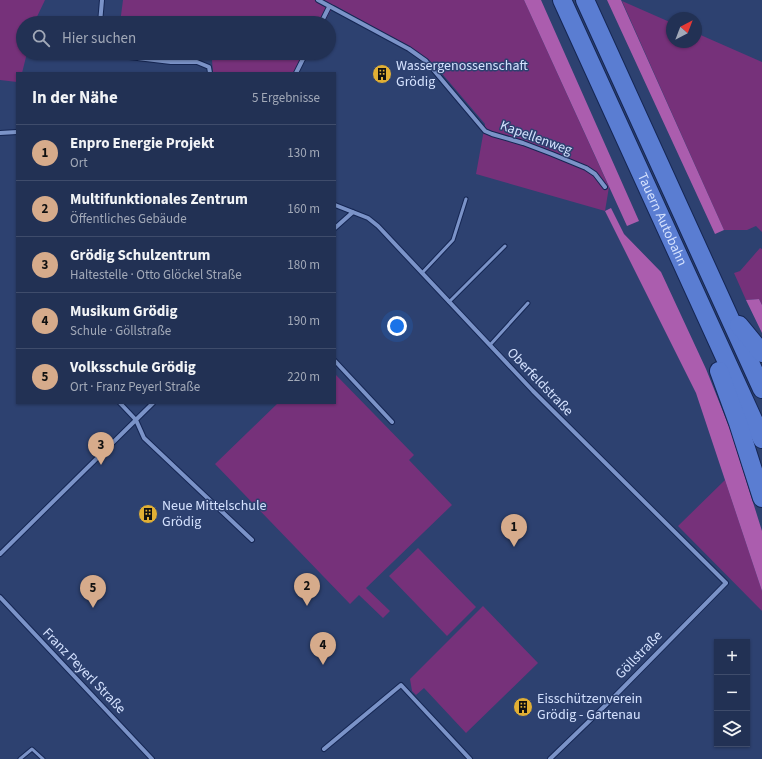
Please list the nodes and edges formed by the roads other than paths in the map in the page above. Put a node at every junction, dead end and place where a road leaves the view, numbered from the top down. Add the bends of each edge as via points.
1 (102, 0) edge
2 (318, 0) edge
3 (562, 0) edge
4 (584, 0) edge
5 (329, 7) junction
6 (101, 16) edge
7 (324, 16) edge
8 (154, 60) edge
9 (302, 60) edge
10 (210, 72) edge
11 (296, 72) edge
12 (16, 132) edge
13 (0, 134) edge
14 (605, 187) dead end
15 (466, 199) dead end
16 (336, 205) edge
17 (352, 212) junction
18 (336, 227) edge
19 (505, 246) dead end
20 (686, 272) junction
21 (422, 274) junction
22 (449, 302) junction
23 (528, 303) dead end
24 (725, 307) junction
25 (490, 346) junction
26 (762, 353) edge
27 (336, 362) edge
28 (762, 388) edge
29 (121, 404) edge
30 (152, 404) edge
31 (136, 420) junction
32 (392, 422) dead end
33 (762, 439) edge
34 (762, 498) edge
35 (252, 540) dead end
36 (0, 554) edge
37 (726, 583) joint
38 (0, 597) edge
39 (324, 749) dead end
40 (20, 759) edge
41 (43, 759) edge
42 (152, 759) edge
43 (470, 759) edge
44 (550, 759) edge

1 - 6 street
2 - 5 street, Kapellenweg
3 - 20 highway, Tauern Autobahn
4 - 24 highway, Tauern Autobahn
5 - 7 street
5 - 14 street, Kapellenweg via 409,49 426,61 485,131 586,168 595,174
8 - 10 street via 197,62 209,67
9 - 11 street
12 - 13 street
15 - 21 lane via 453,240
16 - 17 street, Oberfeldstraße
17 - 18 street
17 - 21 street, Oberfeldstraße via 368,218 378,226
19 - 22 lane
20 - 33 highway, Tauern Autobahn
20 - 34 highway via 697,322 720,372
21 - 22 street, Oberfeldstraße
22 - 25 street, Oberfeldstraße
23 - 25 lane
24 - 26 highway
24 - 28 highway, Tauern Autobahn
25 - 37 street, Oberfeldstraße
27 - 32 street
29 - 31 street
30 - 31 street
31 - 35 street via 144,438
31 - 36 street
37 - 44 street, Göllstraße
38 - 42 street, Franz Peyerl Straße
39 - 43 street via 401,685
40 - 41 lane via 32,748

